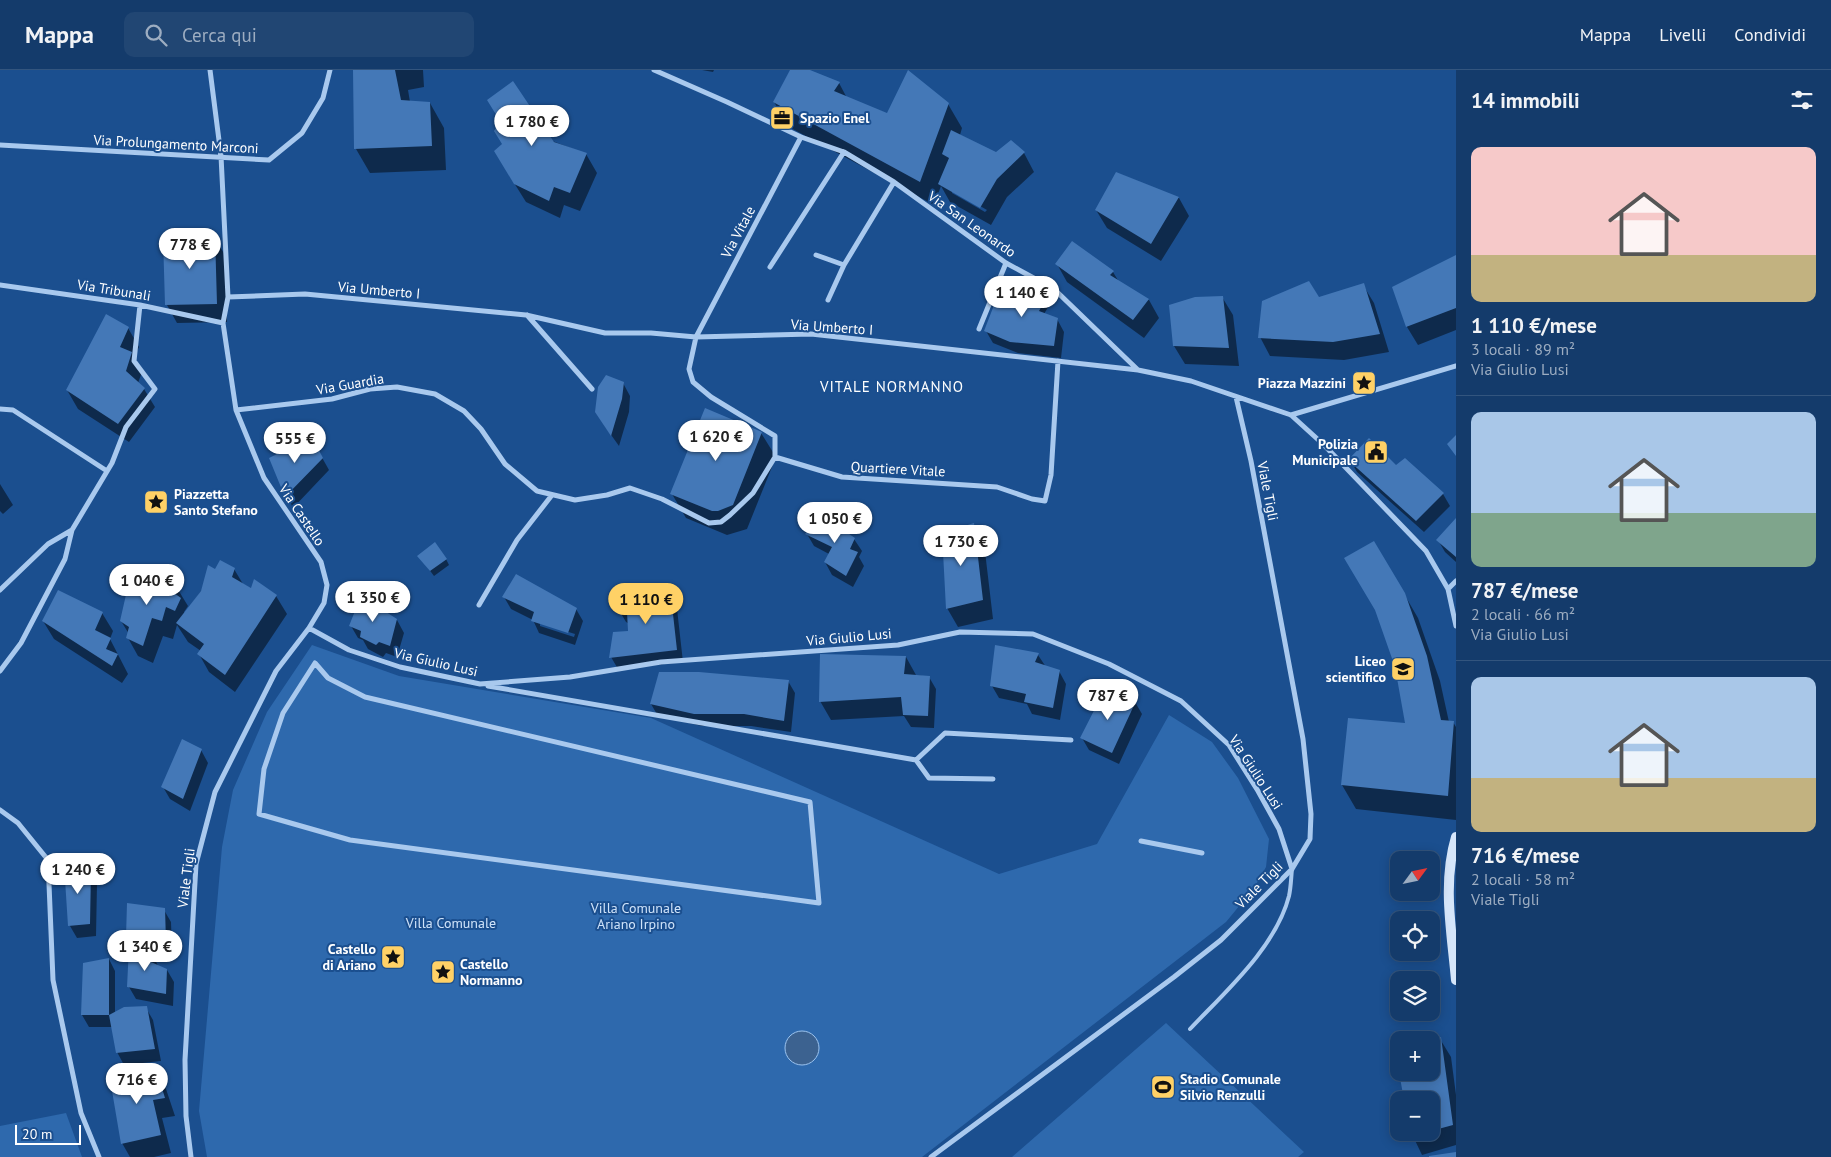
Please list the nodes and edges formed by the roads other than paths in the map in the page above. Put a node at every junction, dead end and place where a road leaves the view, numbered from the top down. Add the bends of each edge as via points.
1 (210, 70) edge
2 (330, 70) edge
3 (654, 70) edge
4 (801, 137) junction
5 (0, 144) edge
6 (844, 152) junction
7 (221, 156) junction
8 (894, 182) junction
9 (816, 255) dead end
10 (1006, 263) junction
11 (844, 265) junction
12 (770, 267) dead end
13 (0, 284) edge
14 (228, 297) junction
15 (828, 300) dead end
16 (140, 305) junction
17 (526, 314) junction
18 (223, 323) junction
19 (979, 329) dead end
20 (696, 337) junction
21 (1058, 361) junction
22 (1456, 366) edge
23 (1138, 370) junction
24 (592, 389) dead end
25 (1236, 397) junction
26 (0, 408) edge
27 (236, 410) junction
28 (1291, 415) junction
29 (775, 457) junction
30 (107, 471) junction
31 (552, 495) junction
32 (72, 530) junction
33 (1456, 581) edge
34 (1448, 589) junction
35 (0, 590) edge
36 (479, 605) dead end
37 (1456, 626) edge
38 (309, 628) junction
39 (315, 662) joint
40 (0, 671) edge
41 (480, 684) junction
42 (1070, 740) dead end
43 (916, 760) junction
44 (993, 779) dead end
45 (0, 810) edge
46 (1456, 838) edge
47 (1141, 841) dead end
48 (1202, 852) dead end
49 (1292, 869) junction
50 (1456, 980) edge
51 (1190, 1029) dead end
52 (99, 1157) edge
53 (191, 1157) edge
54 (931, 1157) edge

1 - 7 street, Via Castello
2 - 7 street, Via Prolungamento Marconi via 323,98 302,133 269,160
3 - 4 street, Via San Leonardo
4 - 6 street, Via San Leonardo
4 - 20 street, Via Vitale
5 - 7 street, Via Prolungamento Marconi
6 - 8 street, Via San Leonardo
6 - 12 street
7 - 14 street, Via Castello
8 - 10 street, Via San Leonardo
8 - 11 street
9 - 11 street
10 - 19 street
10 - 23 street, Via San Leonardo via 1054,290
11 - 15 street
13 - 16 street, Via Tribunali
14 - 17 street, Via Umberto I via 305,294
14 - 18 street, Via Castello
16 - 18 street, Via Tribunali
16 - 30 street via 134,361 155,389 126,427
17 - 20 street, Via Umberto I via 606,333
17 - 24 street
18 - 27 street, Via Castello
20 - 21 street, Via Umberto I via 810,334
20 - 29 street via 689,369 693,382 711,397 775,436
21 - 23 street, Via Umberto I
21 - 29 street, Quartiere Vitale via 1051,475 1045,502 997,487 842,477
22 - 28 street
23 - 25 street via 1191,381
25 - 28 street
25 - 49 street, Viale Tigli via 1253,470 1303,738 1311,814 1310,839
26 - 30 street via 13,410
27 - 31 street, Via Guardia via 332,400 370,389 397,388 435,394 464,411 482,428 505,464 537,491
27 - 38 street, Via Castello via 264,478 321,562 327,585 324,603
28 - 34 street via 1324,444 1426,551
29 - 31 street, Via Guardia via 753,494 721,522 709,523 662,499 630,488 575,500
30 - 32 street
31 - 36 street via 517,540
32 - 35 street via 48,544
32 - 40 street via 65,559 21,643
33 - 34 street
34 - 37 street
38 - 41 street, Via Giulio Lusi via 349,650 400,667
38 - 53 street, Viale Tigli via 276,671 215,792 196,864 185,1060
39 - 39 street via 328,678 365,697 810,802 819,903 350,840 259,814 264,769 283,713
41 - 43 street
41 - 49 street, Via Giulio Lusi via 570,677 661,662 898,645 960,632 1033,634 1109,664 1181,701 1229,745 1279,829
42 - 43 street via 945,733
43 - 44 street via 930,778
45 - 52 street via 18,823 48,860 53,980 81,1113
46 - 50 street via 1448,896
47 - 48 street
49 - 51 lane via 1289,896 1258,957
49 - 54 street, Viale Tigli via 1221,940 1174,978

